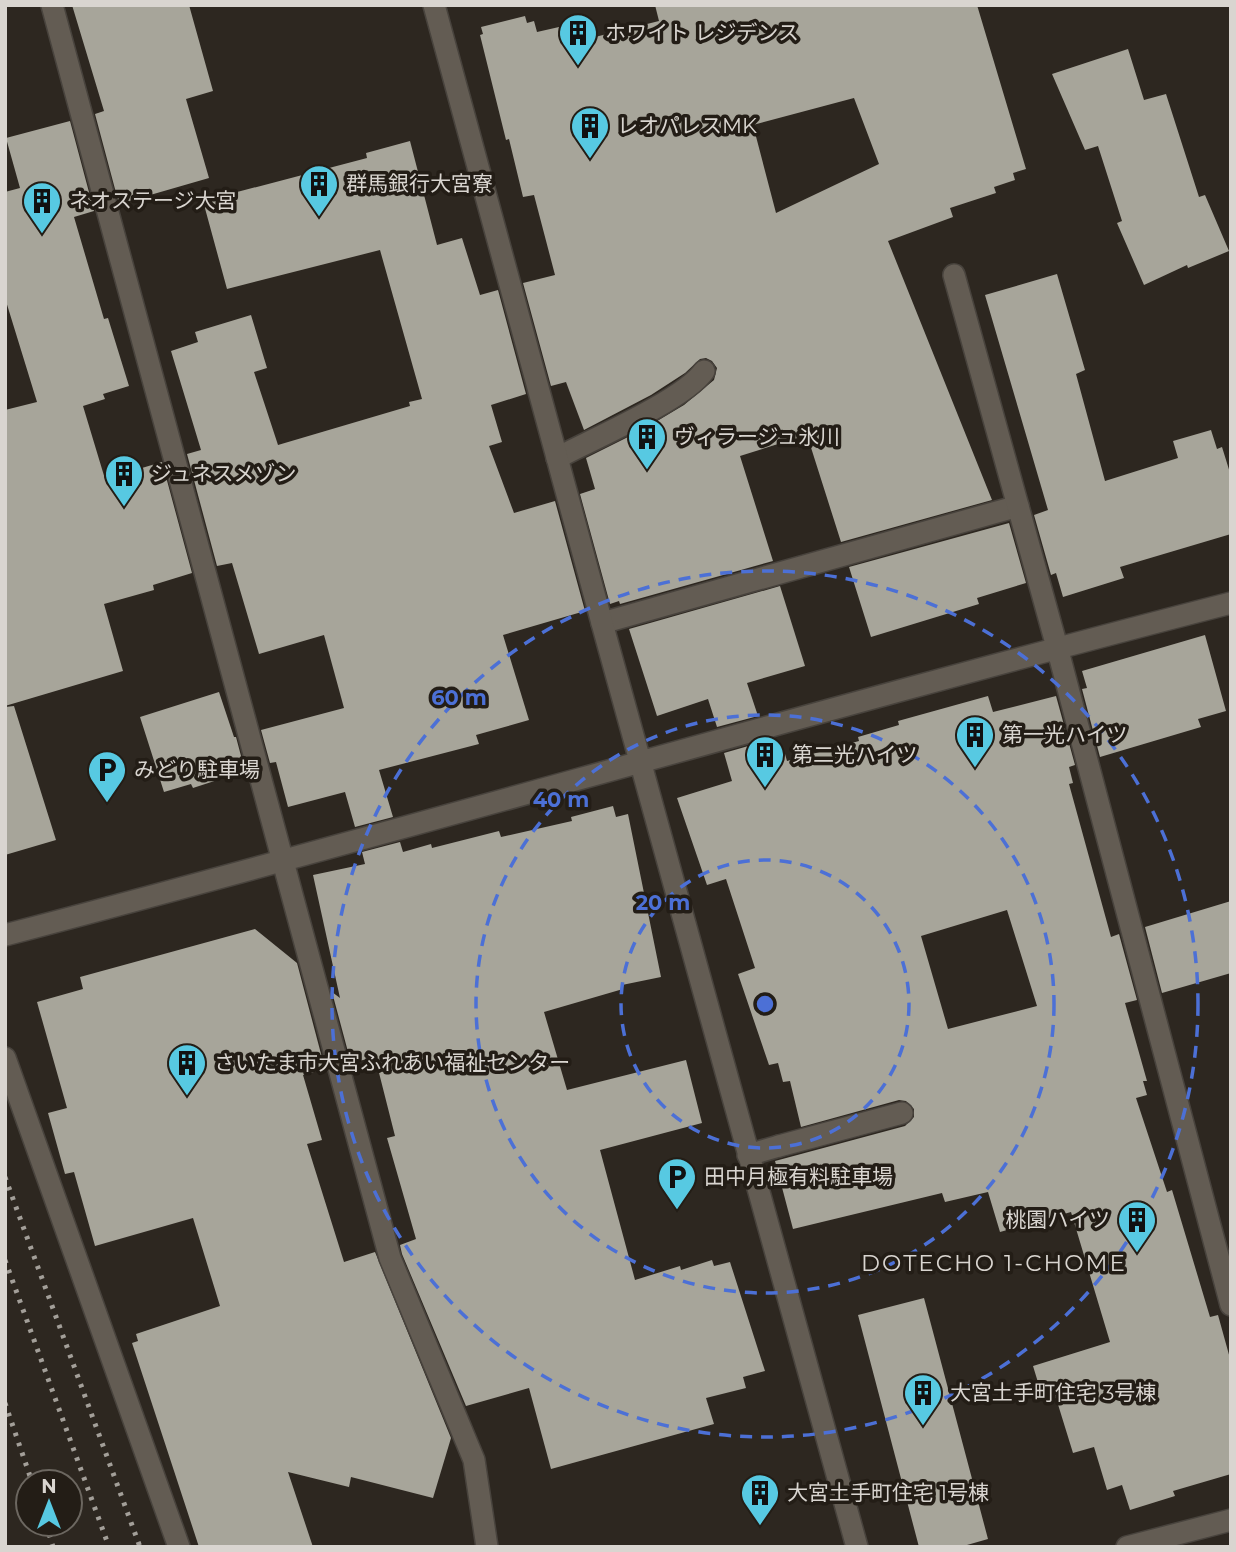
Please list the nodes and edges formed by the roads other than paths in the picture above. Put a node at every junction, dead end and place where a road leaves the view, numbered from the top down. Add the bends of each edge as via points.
1 (52, 5) edge
2 (434, 5) edge
3 (954, 275) dead end
4 (704, 371) dead end
5 (556, 458) junction
6 (1018, 506) junction
7 (1231, 603) edge
8 (601, 623) junction
9 (1057, 647) junction
10 (640, 763) junction
11 (284, 862) junction
12 (5, 935) edge
13 (5, 1058) edge
14 (902, 1113) dead end
15 (748, 1155) junction
16 (1231, 1305) edge
17 (1231, 1520) edge
18 (179, 1547) edge
19 (487, 1547) edge
20 (857, 1547) edge
21 (1127, 1547) edge

1 - 11 street
2 - 5 street
3 - 6 street
4 - 5 street via 696,382 640,415
5 - 8 street
6 - 8 street
6 - 9 street
7 - 9 street
8 - 10 street
9 - 10 street
9 - 16 street
10 - 11 street
10 - 15 street
11 - 12 street
11 - 19 street via 390,1258 474,1460
13 - 18 street
14 - 15 street
15 - 20 street
17 - 21 street

